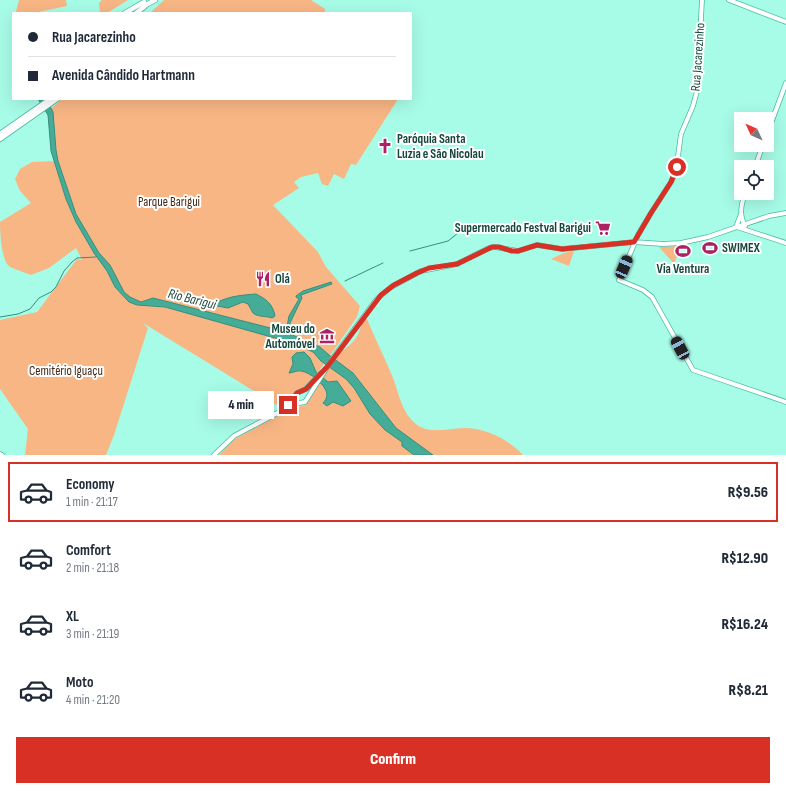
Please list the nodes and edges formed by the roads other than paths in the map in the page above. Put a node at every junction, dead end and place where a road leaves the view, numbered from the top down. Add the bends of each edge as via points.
1 (155, 0) edge
2 (702, 0) edge
3 (729, 0) edge
4 (146, 3) edge
5 (127, 12) edge
6 (137, 12) edge
7 (786, 22) edge
8 (786, 83) edge
9 (50, 101) edge
10 (41, 108) junction
11 (774, 115) edge
12 (21, 119) junction
13 (15, 129) junction
14 (0, 134) edge
15 (0, 139) edge
16 (743, 200) edge
17 (786, 213) edge
18 (741, 214) junction
19 (744, 225) junction
20 (736, 227) junction
21 (748, 232) junction
22 (634, 242) junction
23 (786, 243) edge
24 (315, 382) junction
25 (302, 392) junction
26 (296, 396) junction
27 (307, 399) junction
28 (786, 402) edge
29 (299, 403) junction
30 (283, 410) junction
31 (214, 455) edge

1 - 4 main road
2 - 22 main road, Rua Jacarezinho via 697,91 681,134 676,172
3 - 7 main road
4 - 5 main road
4 - 6 main road
8 - 11 main road
9 - 10 main road
10 - 12 main road
10 - 13 main road
12 - 13 main road via 22,122
12 - 14 main road
13 - 15 main road
16 - 18 main road
17 - 19 main road
18 - 19 main road
18 - 20 main road
19 - 20 main road
19 - 21 main road
20 - 21 main road
20 - 22 main road via 681,243
21 - 23 main road
22 - 24 main road via 562,249 537,245 518,251 492,247 457,264 421,271 381,295
22 - 28 main road, Rua Jacarezinho via 619,280 639,287 654,301 693,370
24 - 25 main road
24 - 27 main road
25 - 26 main road
25 - 27 main road via 306,394
26 - 29 main road
26 - 30 main road
27 - 29 main road
29 - 30 main road
30 - 31 main road via 232,437

